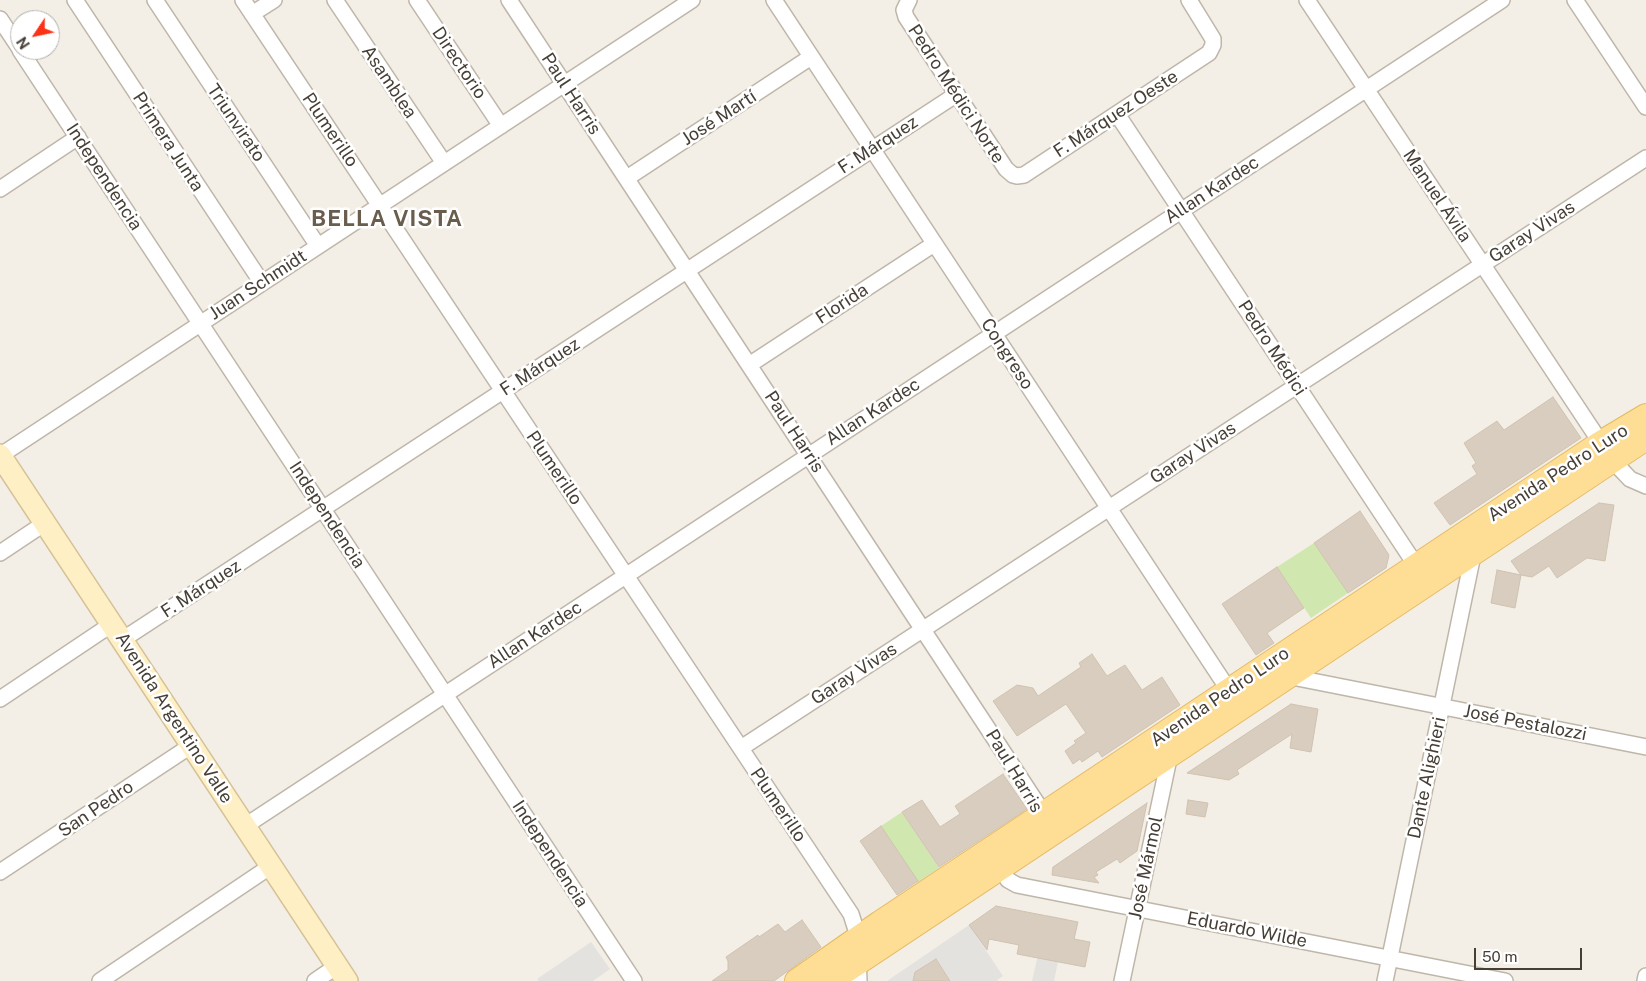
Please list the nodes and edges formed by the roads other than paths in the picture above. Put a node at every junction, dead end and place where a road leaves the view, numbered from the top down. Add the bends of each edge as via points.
1 (75, 0) edge
2 (155, 0) edge
3 (243, 0) edge
4 (274, 0) edge
5 (335, 0) edge
6 (417, 0) edge
7 (509, 0) edge
8 (692, 0) edge
9 (774, 0) edge
10 (1189, 0) edge
11 (1307, 0) edge
12 (1502, 0) edge
13 (1575, 0) edge
14 (907, 4) edge
15 (252, 14) junction
16 (0, 19) edge
17 (10, 34) edge
18 (811, 57) junction
19 (27, 60) edge
20 (564, 84) junction
21 (1366, 88) junction
22 (956, 94) junction
23 (1646, 107) edge
24 (1117, 114) junction
25 (501, 126) junction
26 (78, 137) junction
27 (872, 149) junction
28 (1646, 158) edge
29 (444, 164) junction
30 (1015, 176) joint
31 (627, 178) junction
32 (0, 189) edge
33 (380, 205) junction
34 (1181, 210) junction
35 (934, 244) junction
36 (318, 246) junction
37 (1482, 264) junction
38 (687, 270) junction
39 (262, 283) junction
40 (201, 323) junction
41 (994, 333) junction
42 (749, 365) junction
43 (1297, 386) junction
44 (503, 391) junction
45 (1646, 416) edge
46 (1646, 438) edge
47 (1606, 451) junction
48 (0, 455) edge
49 (808, 455) junction
50 (1646, 486) edge
51 (1109, 508) junction
52 (323, 509) junction
53 (45, 523) junction
54 (1480, 524) junction
55 (1474, 552) junction
56 (0, 553) edge
57 (1462, 570) junction
58 (1422, 574) junction
59 (626, 575) junction
60 (923, 629) junction
61 (117, 632) junction
62 (1287, 676) junction
63 (445, 694) junction
64 (0, 699) edge
65 (1235, 699) junction
66 (1442, 707) junction
67 (192, 745) junction
68 (1646, 747) edge
69 (740, 748) junction
70 (1170, 754) junction
71 (1044, 814) junction
72 (245, 826) junction
73 (1008, 862) junction
74 (271, 866) junction
75 (0, 872) edge
76 (1137, 908) junction
77 (1389, 958) junction
78 (858, 960) edge
79 (342, 973) edge
80 (1646, 976) edge
81 (100, 981) edge
82 (315, 981) edge
83 (634, 981) edge
84 (797, 981) edge
85 (830, 981) edge
86 (1122, 981) edge
87 (1384, 981) edge
88 (1505, 981) edge
89 (1645, 981) edge

1 - 39 street, Primera Junta
2 - 36 street, Triunvirato
3 - 15 street, Plumerillo
4 - 15 street
5 - 29 street, Asamblea
6 - 25 street, Directorio
7 - 20 street, Paul Harris
8 - 20 street, Juan Schmidt
9 - 18 street, Congreso
10 - 24 street, F. Márquez Oeste via 1212,35 1214,45 1208,54
11 - 21 street, Manuel Ávila
12 - 21 street, Allan Kardec
13 - 23 street
14 - 22 street, Pedro Médici Norte via 906,17
15 - 33 street, Plumerillo
16 - 17 street, Independencia
18 - 27 street, Congreso
18 - 31 street, José Martí
19 - 26 street, Independencia
20 - 25 street, Juan Schmidt
20 - 31 street, Paul Harris
21 - 34 street, Allan Kardec
21 - 37 street, Manuel Ávila
22 - 27 street, F. Márquez
22 - 30 street, Pedro Médici Norte via 1006,169
24 - 30 street, F. Márquez Oeste via 1024,175
24 - 34 street, Pedro Médici
25 - 29 street, Juan Schmidt
26 - 32 street
26 - 40 street, Independencia
27 - 35 street, Congreso
27 - 38 street, F. Márquez
28 - 37 street, Garay Vivas
29 - 33 street, Juan Schmidt
31 - 38 street, Paul Harris
33 - 36 street, Juan Schmidt
33 - 44 street, Plumerillo
34 - 41 street, Allan Kardec
34 - 43 street, Pedro Médici
35 - 41 street, Congreso
35 - 42 street, Florida
36 - 39 street, Juan Schmidt
37 - 43 street, Garay Vivas
37 - 47 street, Manuel Ávila
38 - 42 street, Paul Harris
38 - 44 street, F. Márquez
39 - 40 street, Juan Schmidt
40 - 48 street, Juan Schmidt
40 - 52 street, Independencia
41 - 49 street, Allan Kardec
41 - 51 street, Congreso
42 - 49 street, Paul Harris
43 - 51 street, Garay Vivas
43 - 58 street, Pedro Médici
44 - 52 street, F. Márquez
44 - 59 street, Plumerillo
45 - 47 main road, Avenida Pedro Luro
46 - 47 main road, Avenida Pedro Luro
47 - 50 street, Manuel Ávila via 1630,479
47 - 54 main road, Avenida Pedro Luro
47 - 55 main road, Avenida Pedro Luro
48 - 53 main road, Avenida Argentino Valle
49 - 59 street, Allan Kardec
49 - 60 street, Paul Harris
51 - 60 street, Garay Vivas
51 - 65 street, Congreso
52 - 61 street, F. Márquez
52 - 63 street, Independencia
53 - 56 street
53 - 61 main road, Avenida Argentino Valle
54 - 55 street
54 - 58 main road, Avenida Pedro Luro
55 - 57 main road, Avenida Pedro Luro
57 - 58 main road, Avenida Pedro Luro
57 - 66 street, Dante Alighieri
58 - 62 main road, Avenida Pedro Luro
58 - 65 main road, Avenida Pedro Luro
59 - 63 street, Allan Kardec
59 - 69 street, Plumerillo
60 - 69 street, Garay Vivas
60 - 71 street, Paul Harris
61 - 64 street, F. Márquez
61 - 67 main road, Avenida Argentino Valle
62 - 65 main road, Avenida Pedro Luro
62 - 66 street, José Pestalozzi
63 - 72 street, Allan Kardec
63 - 83 street, Independencia
65 - 70 main road, Avenida Pedro Luro
65 - 71 main road, Avenida Pedro Luro
66 - 68 street, José Pestalozzi
66 - 77 street, Dante Alighieri
67 - 72 main road, Avenida Argentino Valle
67 - 75 street, San Pedro
69 - 78 street, Plumerillo via 851,914 856,926
70 - 73 main road, Avenida Pedro Luro
70 - 76 street, José Mármol
71 - 73 street, Paul Harris
71 - 78 main road, Avenida Pedro Luro
72 - 74 main road, Avenida Argentino Valle
73 - 76 street, Eduardo Wilde via 1004,873 1014,884
73 - 78 main road, Avenida Pedro Luro
74 - 79 main road, Avenida Argentino Valle
74 - 81 street
76 - 77 street, Eduardo Wilde
76 - 86 street, José Mármol
77 - 87 street, Dante Alighieri
77 - 88 street, Eduardo Wilde
78 - 84 main road, Avenida Pedro Luro
78 - 85 main road, Avenida Pedro Luro
79 - 82 street
80 - 89 street

